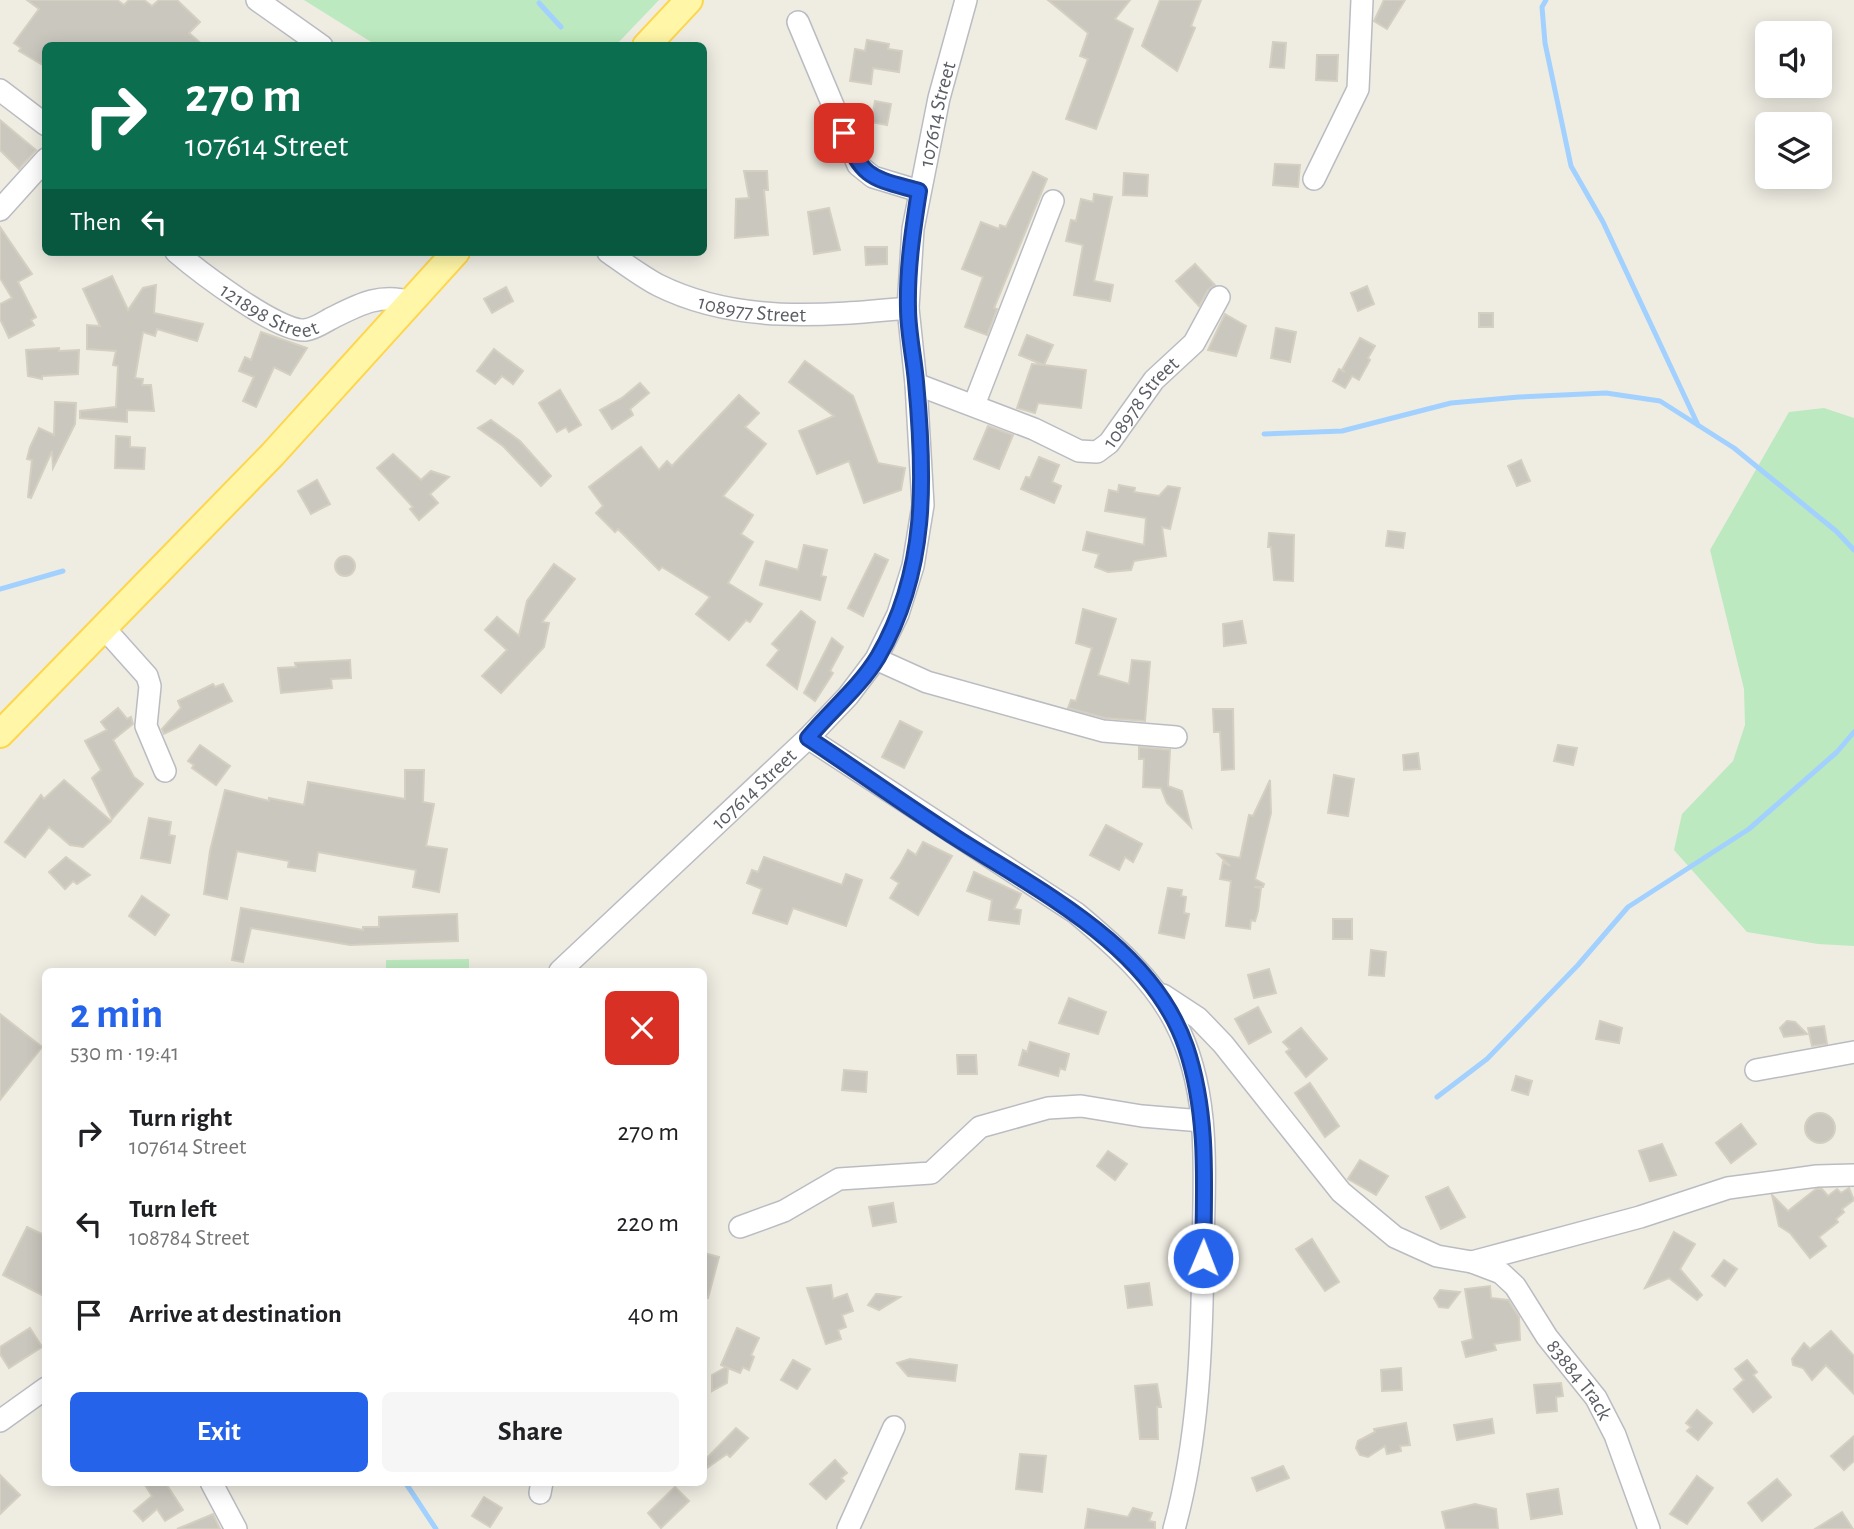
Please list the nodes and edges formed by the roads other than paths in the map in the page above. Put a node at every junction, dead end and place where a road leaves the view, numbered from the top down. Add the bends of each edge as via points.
1 (257, 0) edge
2 (689, 0) edge
3 (966, 0) edge
4 (1362, 0) edge
5 (798, 22) dead end
6 (316, 42) edge
7 (650, 42) edge
8 (0, 90) edge
9 (42, 122) edge
10 (42, 163) edge
11 (1314, 179) dead end
12 (919, 191) junction
13 (1053, 201) dead end
14 (0, 210) edge
15 (182, 256) edge
16 (452, 256) edge
17 (614, 256) edge
18 (1219, 297) dead end
19 (412, 302) junction
20 (908, 308) junction
21 (916, 384) junction
22 (974, 405) junction
23 (104, 628) junction
24 (876, 659) junction
25 (0, 734) edge
26 (1176, 737) dead end
27 (808, 738) junction
28 (165, 771) dead end
29 (563, 968) edge
30 (1155, 990) junction
31 (1854, 1052) edge
32 (1756, 1070) dead end
33 (1202, 1121) junction
34 (1854, 1175) edge
35 (740, 1227) dead end
36 (1472, 1262) junction
37 (42, 1391) edge
38 (1, 1420) edge
39 (894, 1427) dead end
40 (213, 1486) edge
41 (236, 1529) edge
42 (848, 1529) edge
43 (1174, 1529) edge
44 (1649, 1529) edge

1 - 6 street
2 - 7 main road
3 - 12 street, 107614 Street via 952,42
4 - 11 street via 1358,89
5 - 12 street via 858,165 873,177
8 - 9 street
10 - 14 street
12 - 20 street, 107614 Street
13 - 22 street
15 - 19 street, 121898 Street via 251,306 299,330 315,327 373,298
16 - 19 main road
17 - 20 street, 108977 Street via 658,285 742,310 811,315
18 - 22 street, 108978 Street via 1194,343 1154,380 1109,443 1097,452 1079,451
19 - 23 main road
20 - 21 street, 107614 Street
21 - 22 street, 108978 Street
21 - 24 street, 107614 Street via 921,527 898,614
23 - 25 main road
23 - 28 street via 149,681 146,726
24 - 26 street via 927,682 1103,731
24 - 27 street, 107614 Street
27 - 29 street, 107614 Street
27 - 30 street via 1076,913 1107,938
30 - 33 street via 1186,1045
30 - 36 street via 1198,1018 1341,1192 1373,1221 1413,1247
31 - 32 street
33 - 35 street via 1081,1106 1048,1108 980,1127 931,1173 839,1179 785,1211
33 - 43 street via 1203,1285 1197,1399
34 - 36 street via 1728,1188
36 - 44 street, 83884 Track via 1501,1273 1515,1286 1596,1398 1615,1435
37 - 38 street
39 - 42 street
40 - 41 street

